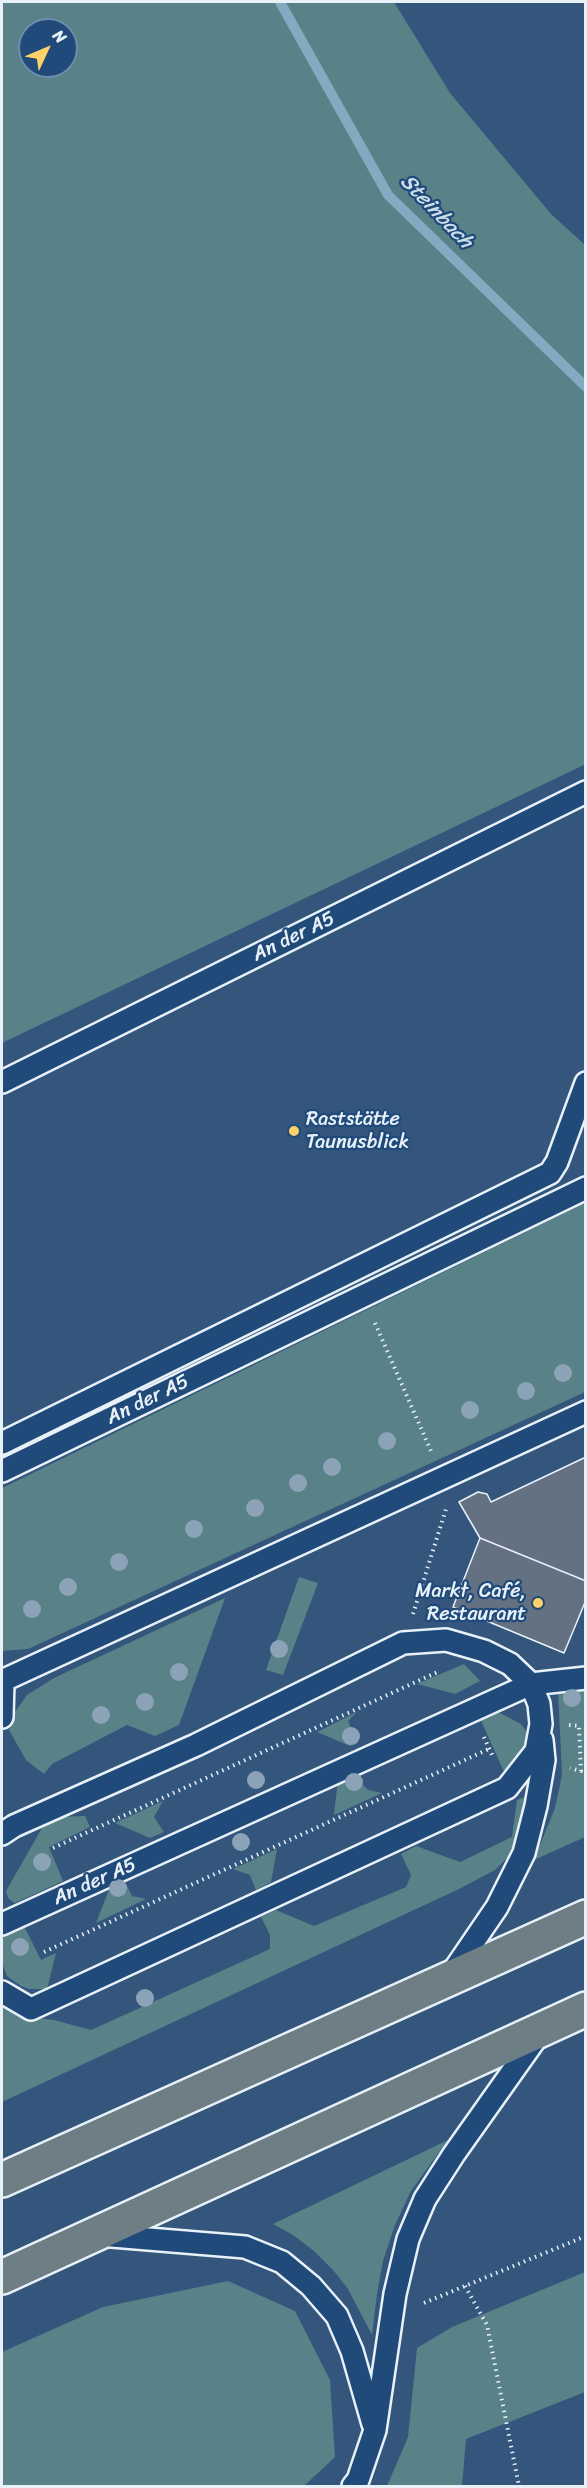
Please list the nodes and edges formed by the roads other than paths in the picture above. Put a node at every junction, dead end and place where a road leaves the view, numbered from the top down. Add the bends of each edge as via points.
1 (585, 792) edge
2 (2, 1082) edge
3 (585, 1083) edge
4 (585, 1188) edge
5 (585, 1412) edge
6 (2, 1443) edge
7 (2, 1471) edge
8 (585, 1678) edge
9 (2, 1682) edge
10 (531, 1684) junction
11 (2, 1717) edge
12 (541, 1724) junction
13 (2, 1834) edge
14 (585, 1917) edge
15 (2, 1924) edge
16 (447, 1980) junction
17 (2, 1992) edge
18 (585, 2009) edge
19 (543, 2028) junction
20 (2, 2180) edge
21 (96, 2234) junction
22 (2, 2277) edge
23 (375, 2430) junction
24 (353, 2487) edge

1 - 2 lane, An der A5
3 - 6 lane via 550,1173
4 - 7 lane, An der A5
5 - 9 lane
8 - 10 lane, An der A5
9 - 11 lane
10 - 12 lane
10 - 13 lane via 510,1664 484,1651 446,1640 403,1643 196,1745
10 - 15 lane, An der A5
12 - 16 lane via 544,1760 524,1853 497,1907
12 - 17 lane via 536,1751 507,1788 31,2009
14 - 16 highway
16 - 20 highway
18 - 19 highway
19 - 21 highway
19 - 23 lane via 425,2199 408,2239
21 - 22 highway
21 - 23 lane via 245,2247 282,2262 311,2286 337,2316 352,2351
23 - 24 lane

